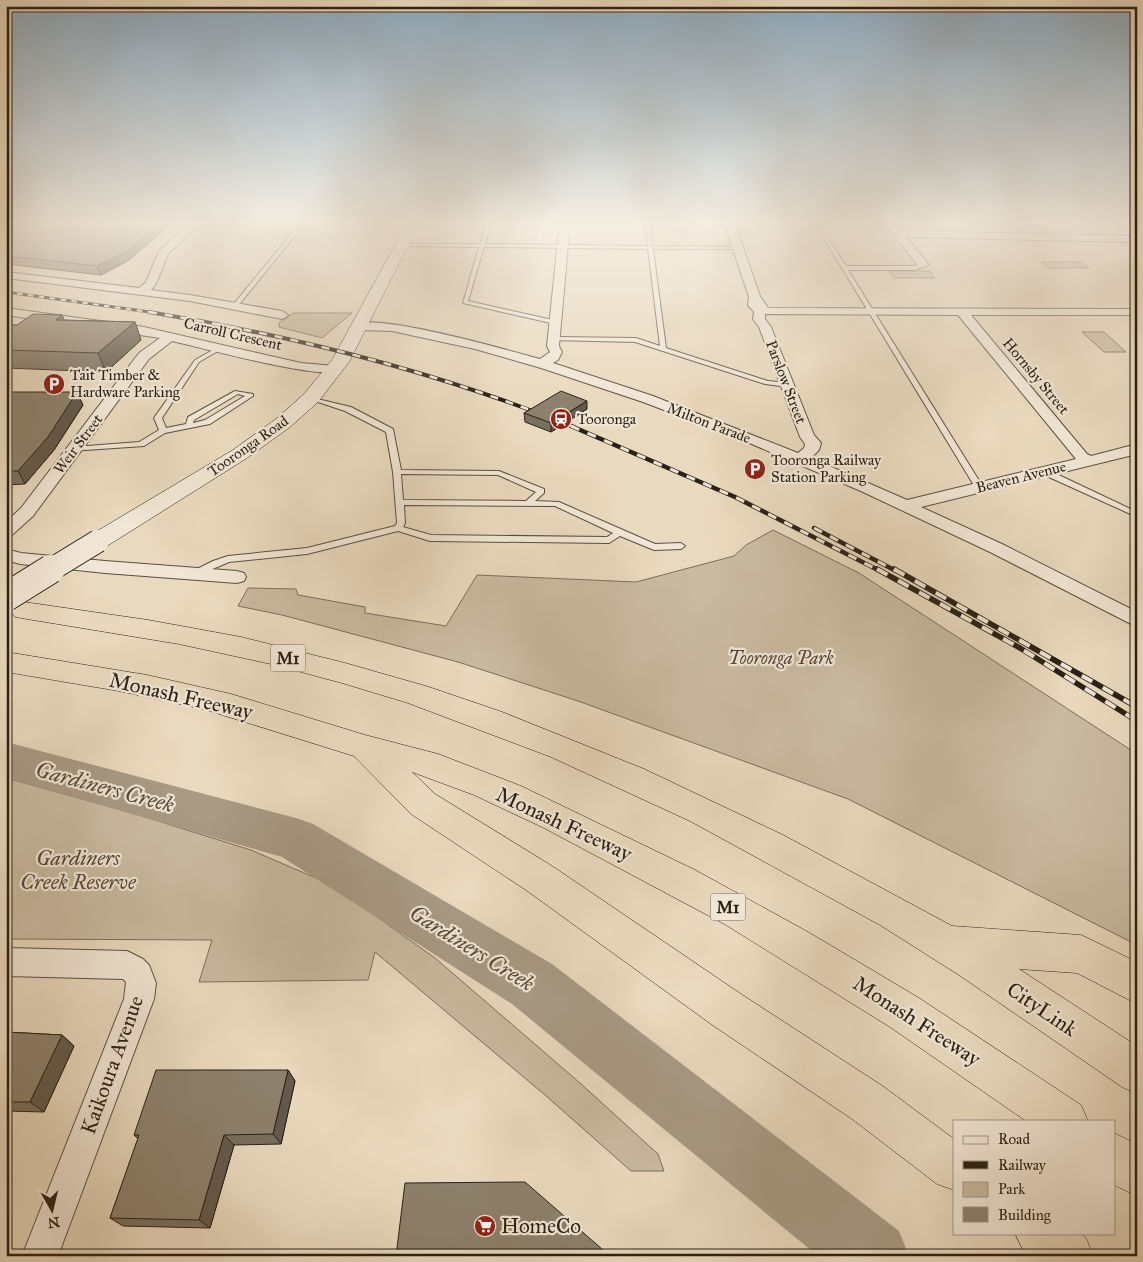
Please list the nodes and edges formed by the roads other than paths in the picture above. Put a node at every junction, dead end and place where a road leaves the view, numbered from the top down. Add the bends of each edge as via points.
1 (56, 281) edge
2 (152, 281) edge
3 (256, 281) edge
4 (383, 281) edge
5 (471, 281) edge
6 (559, 281) edge
7 (655, 281) edge
8 (750, 281) edge
9 (852, 281) edge
10 (142, 291) junction
11 (235, 306) junction
12 (6, 311) edge
13 (764, 311) junction
14 (871, 311) junction
15 (961, 311) junction
16 (1137, 312) edge
17 (36, 315) junction
18 (282, 315) dead end
19 (555, 322) junction
20 (20, 328) edge
21 (358, 330) junction
22 (170, 337) junction
23 (553, 343) junction
24 (220, 348) junction
25 (663, 348) junction
26 (537, 362) junction
27 (335, 370) junction
28 (788, 385) junction
29 (311, 398) junction
30 (189, 425) junction
31 (163, 431) junction
32 (74, 449) junction
33 (1137, 449) edge
34 (794, 456) junction
35 (1088, 460) junction
36 (1043, 471) junction
37 (397, 472) junction
38 (978, 487) junction
39 (399, 502) junction
40 (529, 503) junction
41 (905, 506) junction
42 (1137, 515) edge
43 (398, 528) junction
44 (6, 531) edge
45 (619, 533) junction
46 (680, 546) dead end
47 (6, 554) edge
48 (198, 572) junction
49 (237, 577) dead end
50 (15, 604) edge
51 (1137, 620) edge
52 (6, 662) edge
53 (364, 746) junction
54 (948, 945) junction
55 (6, 962) edge
56 (1137, 984) edge
57 (1137, 1072) edge
58 (1064, 1120) edge
59 (1116, 1157) edge
60 (953, 1165) edge
61 (1137, 1173) edge
62 (1041, 1234) edge
63 (40, 1256) edge
64 (1068, 1256) edge

1 - 10 street
2 - 10 street
3 - 11 lane
4 - 21 main road, Tooronga Road
5 - 19 lane via 465,302
6 - 19 street
7 - 25 lane
8 - 13 street, Parslow Street via 754,306
9 - 14 lane
10 - 11 street
11 - 18 street
12 - 17 street, Carroll Crescent
13 - 14 street
13 - 28 street, Parslow Street via 758,316
14 - 15 street
14 - 38 lane
15 - 16 street
15 - 35 street, Hornsby Street
17 - 20 street
17 - 22 street, Carroll Crescent
19 - 23 street
21 - 26 street, Milton Parade via 430,337
21 - 27 main road, Tooronga Road
22 - 24 street, Carroll Crescent
22 - 32 street, Weir Street via 144,356
23 - 25 lane via 636,340
23 - 26 street via 554,355
24 - 27 street, Carroll Crescent via 308,368
24 - 31 lane via 197,361 158,418
25 - 28 lane via 767,383
26 - 34 street, Milton Parade via 648,399
27 - 29 main road, Tooronga Road
28 - 34 street, Parslow Street via 807,437 813,443
29 - 37 lane via 348,409 390,430
29 - 50 main road, Tooronga Road, bridge via 240,454 98,541
30 - 30 lane via 207,422 251,395 237,392 191,420
30 - 31 lane
31 - 32 lane via 141,444
32 - 44 street, Weir Street via 27,512
33 - 35 street, Beaven Avenue
34 - 41 street, Milton Parade
35 - 36 street, Beaven Avenue
36 - 38 street, Beaven Avenue
36 - 42 lane
37 - 39 lane
37 - 40 lane via 499,473 541,491
38 - 41 street, Beaven Avenue
39 - 40 lane
39 - 43 lane via 402,516
40 - 45 lane via 556,504
41 - 51 street, Milton Parade
43 - 45 lane via 430,538 609,540
43 - 48 lane via 307,551 228,559
45 - 46 lane via 654,547
47 - 48 street via 105,567
48 - 49 street
50 - 54 highway, M1 via 274,655 400,690 470,714 552,744 700,810 780,849
52 - 53 highway, Monash Freeway / M1 via 140,684 228,705
53 - 58 highway, Monash Freeway / M1 via 438,767 580,829 666,873 841,972 1002,1076
53 - 60 highway via 423,804 539,878 726,1009 868,1103
54 - 56 highway via 1081,954
54 - 57 highway, CityLink / M1
55 - 63 street, Kaikoura Avenue via 127,965 138,972 142,982 139,999
59 - 61 highway
62 - 64 highway

